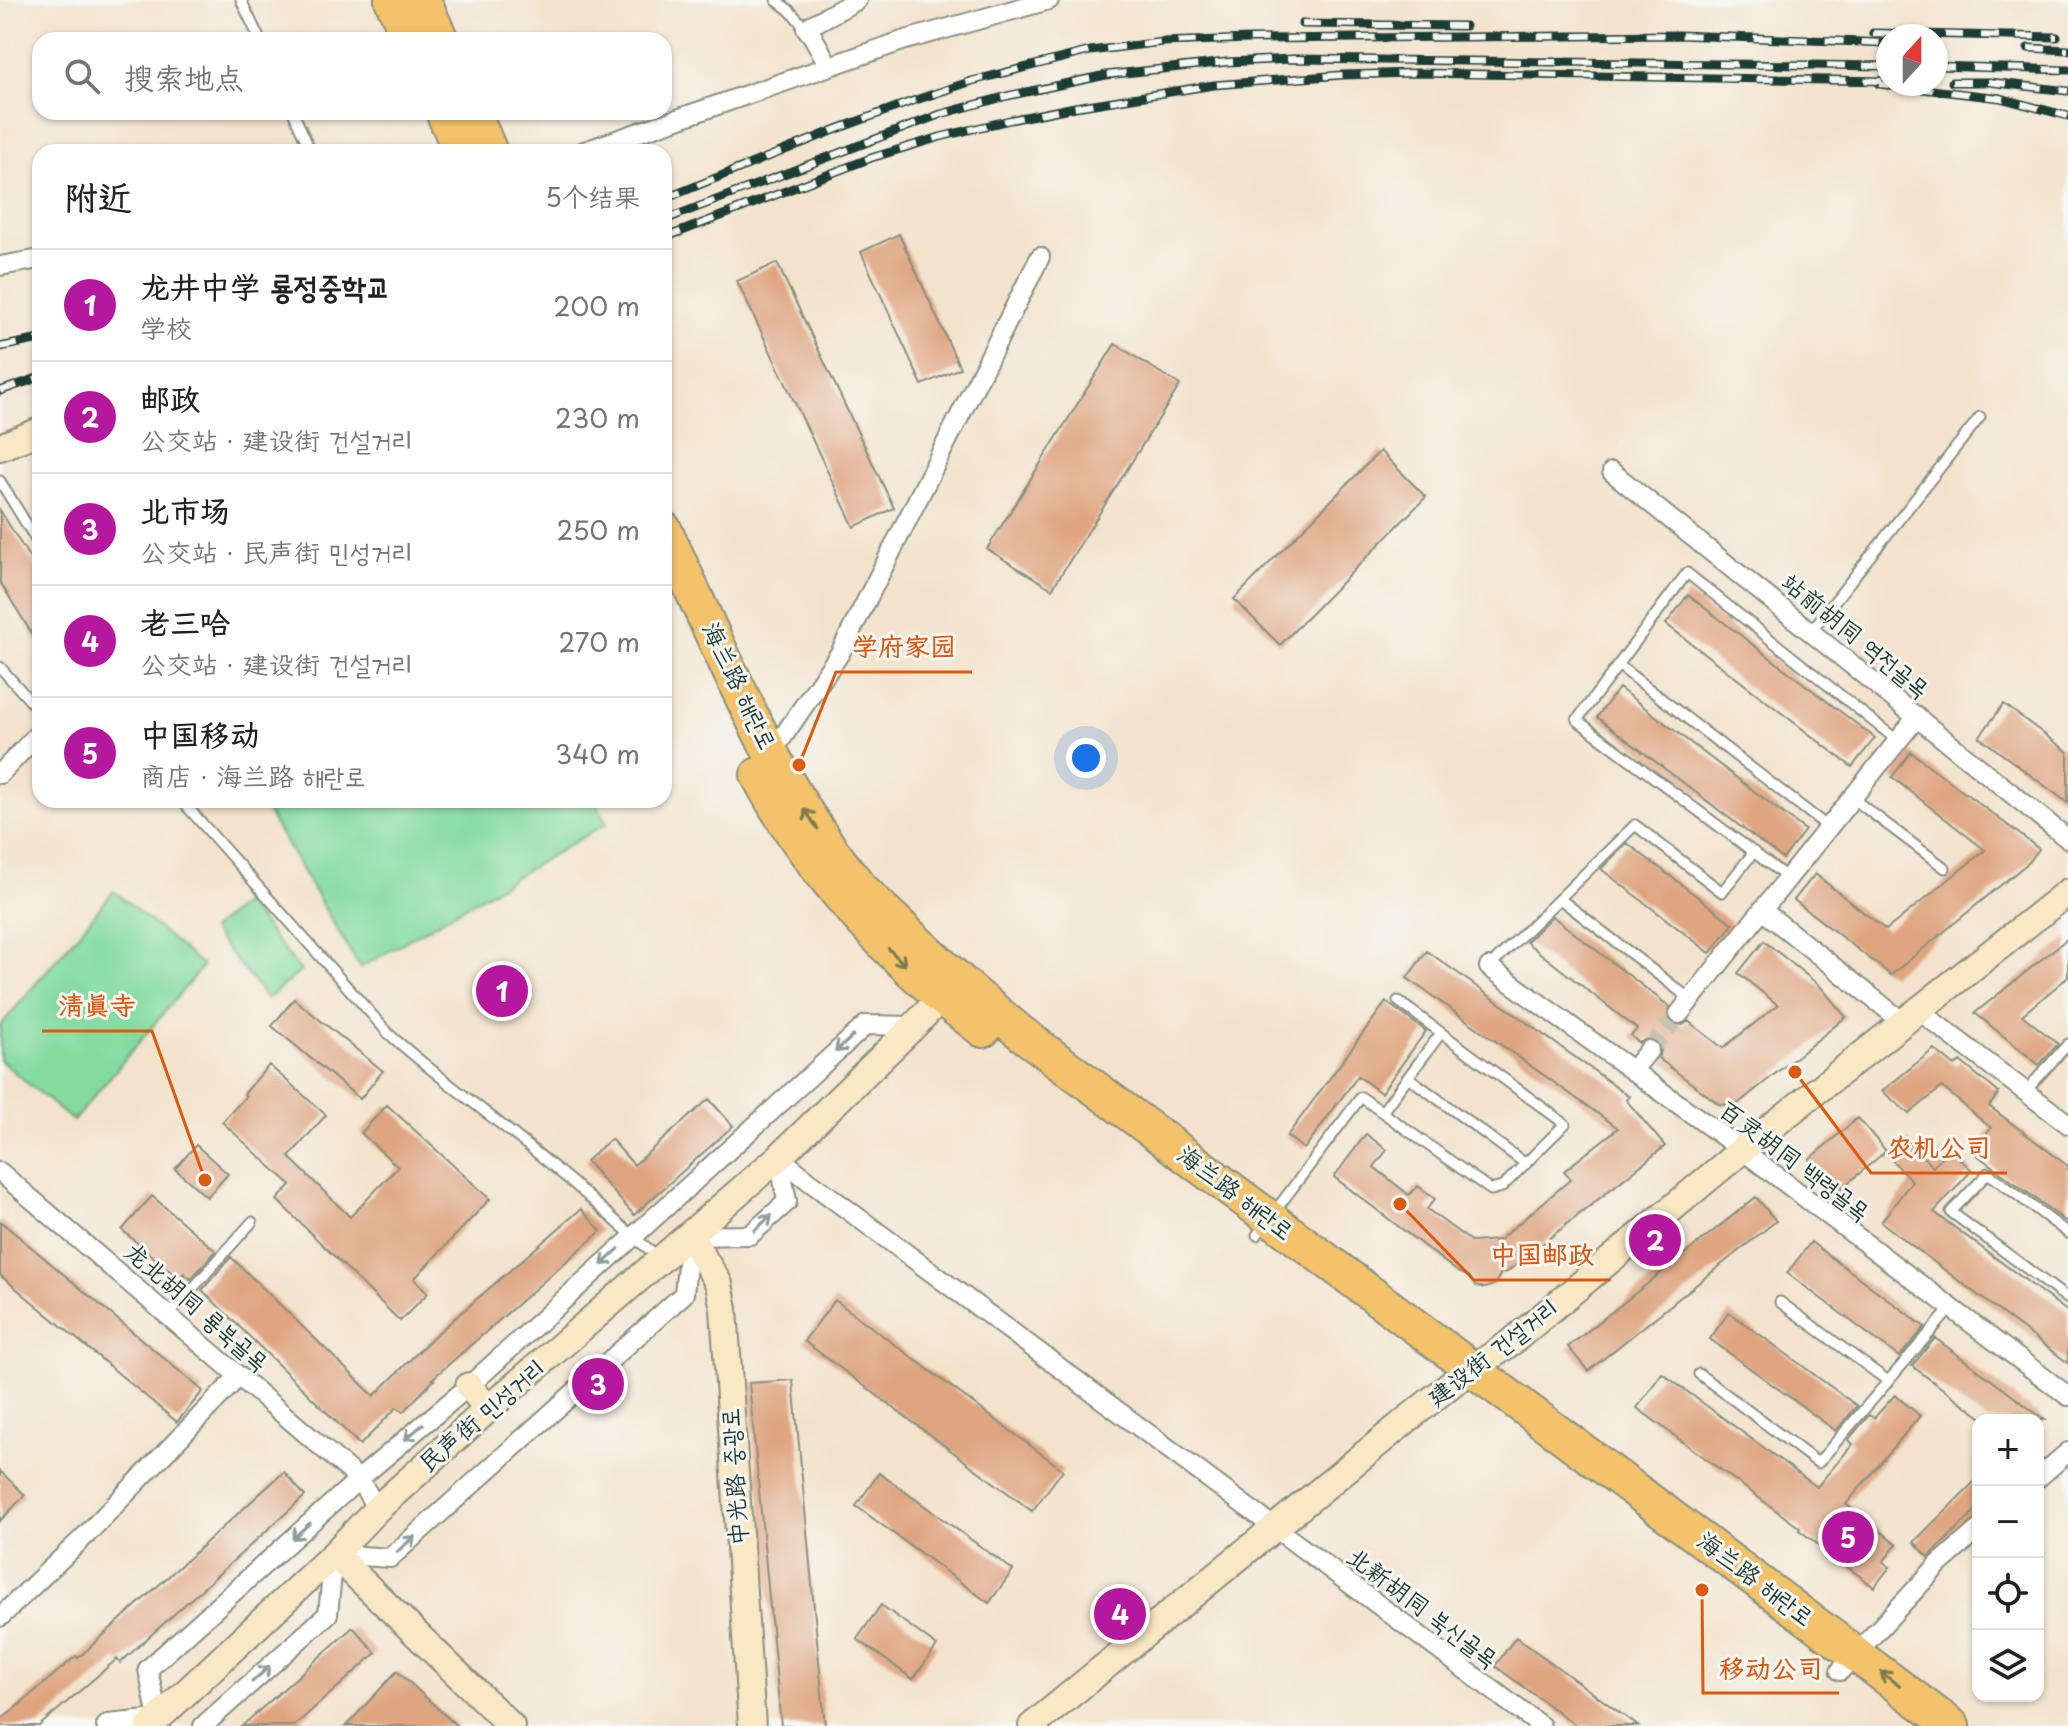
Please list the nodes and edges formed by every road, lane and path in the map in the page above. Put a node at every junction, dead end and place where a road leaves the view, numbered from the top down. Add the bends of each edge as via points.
1 (241, 0) edge
2 (392, 0) edge
3 (423, 0) edge
4 (776, 0) edge
5 (857, 0) edge
6 (1049, 0) edge
7 (806, 28) junction
8 (256, 32) edge
9 (406, 32) edge
10 (437, 32) edge
11 (829, 66) junction
12 (297, 120) edge
13 (447, 120) edge
14 (476, 120) edge
15 (307, 144) edge
16 (457, 144) edge
17 (487, 144) edge
18 (606, 144) edge
19 (1040, 257) dead end
20 (32, 260) edge
21 (0, 266) edge
22 (1980, 417) dead end
23 (32, 434) edge
24 (0, 447) edge
25 (1612, 472) dead end
26 (0, 481) edge
27 (32, 533) edge
28 (672, 546) edge
29 (672, 602) edge
30 (1811, 631) junction
31 (1618, 665) junction
32 (0, 667) edge
33 (32, 703) edge
34 (1917, 717) junction
35 (32, 740) edge
36 (1898, 741) junction
37 (771, 754) junction
38 (0, 774) edge
39 (1852, 798) junction
40 (188, 808) edge
41 (1828, 827) junction
42 (2068, 839) edge
43 (1754, 852) junction
44 (1945, 868) dead end
45 (1788, 878) junction
46 (2068, 892) edge
47 (1560, 899) junction
48 (1762, 910) junction
49 (1489, 967) joint
50 (950, 989) junction
51 (1398, 1001) dead end
52 (1684, 1006) joint
53 (1910, 1016) junction
54 (914, 1026) junction
55 (1441, 1033) junction
56 (2068, 1044) edge
57 (1649, 1050) tunnel mouth
58 (1632, 1071) junction
59 (1408, 1077) junction
60 (2025, 1092) junction
61 (1382, 1112) junction
62 (2068, 1124) edge
63 (1742, 1150) junction
64 (779, 1157) junction
65 (1526, 1164) junction
66 (0, 1172) edge
67 (252, 1222) dead end
68 (1264, 1227) junction
69 (2068, 1233) edge
70 (690, 1236) junction
71 (632, 1237) junction
72 (661, 1259) junction
73 (2068, 1299) edge
74 (1780, 1302) dead end
75 (1951, 1308) junction
76 (169, 1315) junction
77 (1699, 1374) dead end
78 (239, 1376) junction
79 (1463, 1376) junction
80 (1888, 1381) junction
81 (469, 1386) junction
82 (2068, 1396) edge
83 (488, 1409) junction
84 (2068, 1452) edge
85 (2044, 1473) edge
86 (359, 1479) junction
87 (377, 1509) junction
88 (1274, 1528) junction
89 (1972, 1535) edge
90 (334, 1554) junction
91 (0, 1617) edge
92 (1847, 1662) junction
93 (158, 1724) edge
94 (106, 1726) edge
95 (203, 1726) edge
96 (511, 1726) edge
97 (752, 1726) edge
98 (1032, 1726) edge
99 (1541, 1726) edge
100 (1913, 1726) edge
101 (1952, 1726) edge

1 - 8 lane
2 - 9 highway
3 - 10 highway
4 - 7 lane
5 - 7 street
6 - 11 street
7 - 11 street
11 - 18 street
12 - 15 lane
13 - 16 highway
14 - 17 highway
19 - 37 street via 840,653
20 - 21 street
22 - 30 lane
23 - 24 street
25 - 30 street, 站前胡同 역전골목
26 - 27 lane
28 - 37 highway, 海兰路 해란로
29 -> 50 highway, 海兰路 해란로 via 726,715 782,820 808,857 896,957
30 - 34 street, 站前胡同 역전골목
31 - 36 lane via 1687,573
31 - 41 lane
31 - 43 lane via 1577,720
32 - 33 lane
34 - 36 street
34 - 42 street, 站前胡同 역전골목
35 - 38 street
36 - 39 street
50 -> 37 highway, 海兰路 해란로 via 916,942 837,858
39 - 41 street
39 - 44 lane
40 - 71 lane via 389,1034 562,1173
41 - 45 street
43 - 45 lane
43 - 47 lane via 1722,892 1635,825
45 - 48 street
46 - 53 street, 建设街 건설거리
47 - 49 lane
47 - 52 lane
48 - 52 street
48 - 53 street
49 - 58 street, 百灵胡同 백령골목
50 - 54 street, 民声街 민성거리
50 - 68 highway, 海兰路 해란로 via 1021,1033
51 - 55 lane
53 - 60 street
53 - 63 street, 建设街 건설거리
54 - 64 street, 民声街 민성거리
54 -> 71 street via 866,1025
55 - 59 lane
55 - 65 lane via 1565,1124
56 - 60 lane
57 - 58 street
58 - 63 street, 百灵胡同 백령골목
59 - 61 lane
59 - 65 lane
60 - 62 street
61 - 65 lane via 1491,1190 1502,1187
61 - 68 lane via 1361,1097
63 - 75 street, 百灵胡同 백령골목
63 - 79 street, 建设街 건설거리 via 1513,1341
64 - 70 street, 民声街 민성거리
70 -> 64 street via 750,1235 787,1202
64 - 88 street, 北新胡同 북신골목
66 - 76 street, 龙北胡同 룡북골목
67 - 76 lane
68 - 79 highway, 海兰路 해란로
69 - 73 lane via 1988,1173 1951,1212
70 - 72 street, 民声街 민성거리
90 -> 70 street via 390,1558 684,1294
70 - 97 street, 中光路 중광로 via 719,1284 724,1309
71 - 72 lane
71 -> 81 street
72 - 83 street, 民声街 민성거리
74 - 80 lane
75 - 80 lane
75 - 82 street, 百灵胡同 백령골목
76 - 78 street, 龙北胡同 룡북골목
77 - 80 lane via 1818,1463
78 - 86 street, 龙北胡同 룡북골목
78 - 91 street
79 - 88 street, 建设街 건설거리
79 - 92 highway, 海兰路 해란로
81 - 83 street
81 -> 86 street
83 - 87 street, 民声街 민성거리
84 - 85 street
86 - 87 street, 龙北胡同 룡북골목
86 -> 93 street via 148,1669
87 - 90 street, 民声街 민성거리
88 - 98 street, 建设街 건설거리
88 - 99 street, 北新胡同 북신골목
89 - 92 street
90 - 93 street, 民声街 민성거리
95 -> 90 street via 328,1614
90 - 96 street
92 - 100 highway, 海兰路 해란로
101 -> 92 highway, 海兰路 해란로
93 - 94 street

